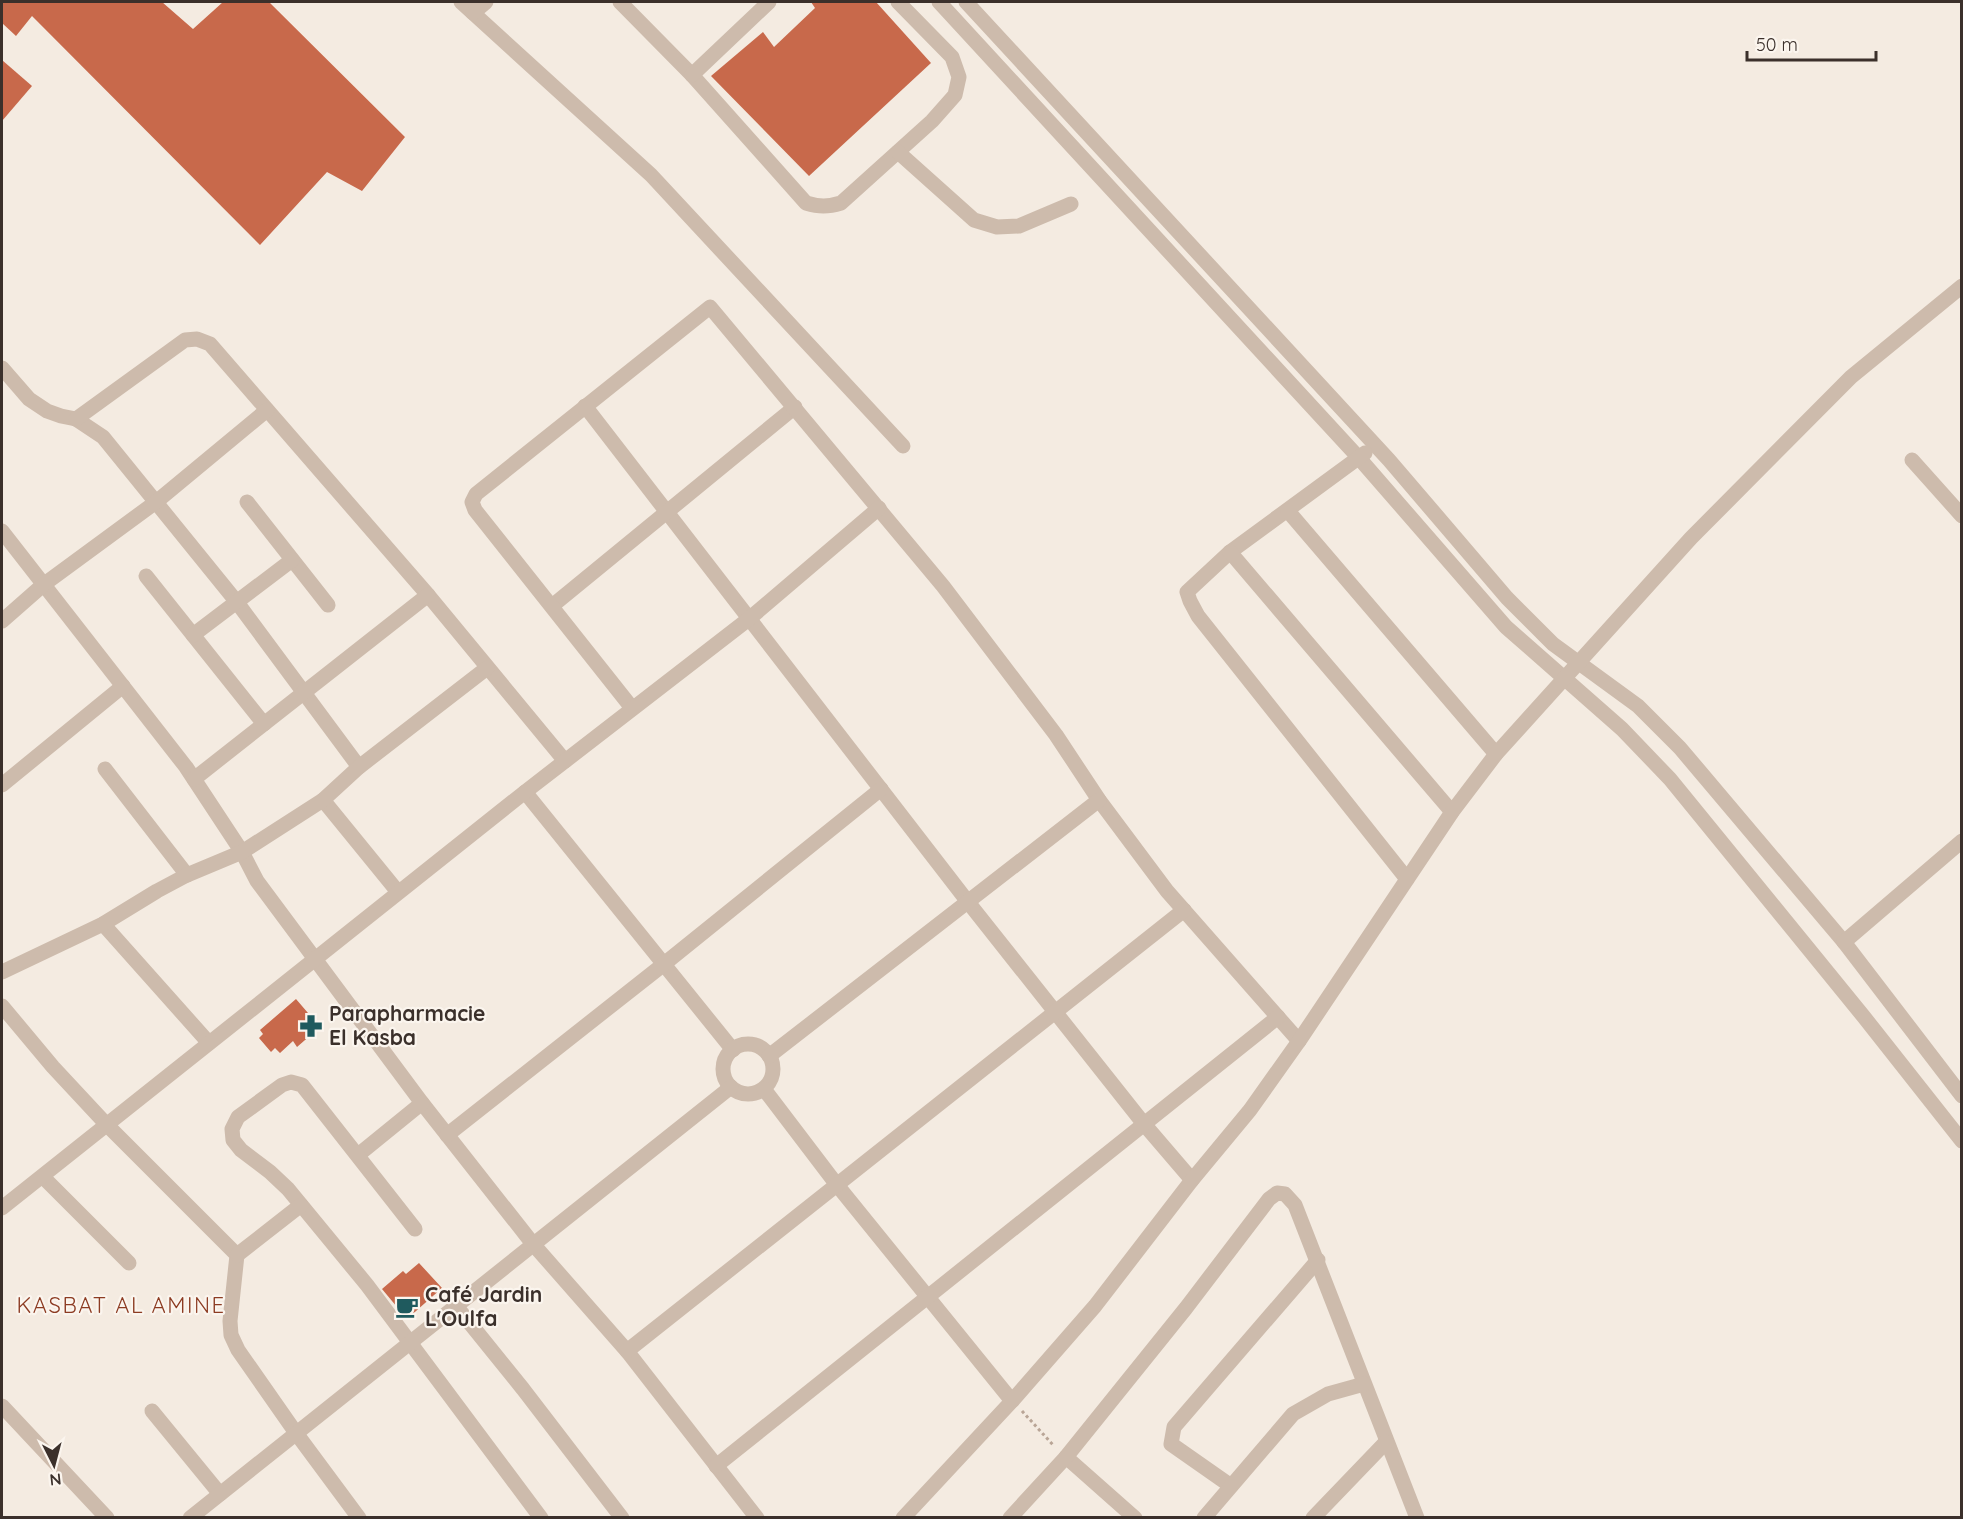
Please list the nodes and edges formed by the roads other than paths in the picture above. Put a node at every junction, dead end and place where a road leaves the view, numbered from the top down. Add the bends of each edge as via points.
1 (461, 2) edge
2 (486, 2) edge
3 (620, 2) edge
4 (769, 2) edge
5 (898, 2) edge
6 (939, 2) edge
7 (966, 2) edge
8 (474, 13) junction
9 (692, 75) junction
10 (898, 152) junction
11 (1071, 204) dead end
12 (1962, 286) edge
13 (2, 368) edge
14 (585, 406) junction
15 (795, 407) junction
16 (267, 410) junction
17 (76, 418) junction
18 (1376, 445) junction
19 (903, 446) dead end
20 (1359, 458) junction
21 (1912, 460) dead end
22 (156, 501) junction
23 (247, 502) dead end
24 (879, 508) junction
25 (666, 511) junction
26 (1288, 511) junction
27 (1962, 516) edge
28 (2, 531) edge
29 (1230, 552) junction
30 (292, 560) junction
31 (146, 576) dead end
32 (43, 585) junction
33 (428, 595) junction
34 (236, 602) junction
35 (328, 605) dead end
36 (552, 606) junction
37 (750, 618) junction
38 (2, 621) edge
39 (193, 635) junction
40 (1579, 663) junction
41 (487, 668) junction
42 (1564, 679) junction
43 (123, 686) junction
44 (305, 692) junction
45 (632, 708) junction
46 (264, 724) junction
47 (1496, 754) junction
48 (565, 761) junction
49 (359, 767) junction
50 (105, 769) dead end
51 (194, 779) junction
52 (2, 785) edge
53 (881, 789) junction
54 (525, 792) junction
55 (323, 800) junction
56 (1099, 800) junction
57 (1452, 812) junction
58 (1962, 841) edge
59 (242, 852) junction
60 (187, 875) junction
61 (1407, 879) junction
62 (398, 892) junction
63 (968, 902) junction
64 (1184, 910) junction
65 (103, 924) junction
66 (1844, 942) junction
67 (315, 959) junction
68 (664, 964) junction
69 (2, 972) edge
70 (2, 1006) edge
71 (1056, 1012) junction
72 (1278, 1017) junction
73 (1299, 1041) junction
74 (209, 1043) junction
75 (733, 1050) junction
76 (769, 1056) junction
77 (730, 1087) junction
78 (764, 1089) junction
79 (1961, 1095) edge
80 (422, 1103) junction
81 (1144, 1124) junction
82 (107, 1125) junction
83 (447, 1135) junction
84 (1962, 1141) edge
85 (358, 1155) junction
86 (43, 1177) junction
87 (1192, 1180) junction
88 (837, 1185) junction
89 (301, 1205) junction
90 (2, 1208) edge
91 (416, 1229) dead end
92 (533, 1244) junction
93 (237, 1255) junction
94 (1318, 1260) junction
95 (129, 1263) dead end
96 (927, 1297) junction
97 (456, 1306) junction
98 (410, 1343) junction
99 (627, 1352) junction
100 (1364, 1384) junction
101 (1012, 1401) junction
102 (2, 1406) edge
103 (152, 1411) dead end
104 (296, 1433) junction
105 (1386, 1442) junction
106 (1061, 1453) junction
107 (716, 1466) junction
108 (1231, 1486) junction
109 (220, 1494) junction
110 (107, 1518) edge
111 (190, 1518) edge
112 (359, 1518) edge
113 (541, 1518) edge
114 (622, 1518) edge
115 (757, 1518) edge
116 (903, 1518) edge
117 (1010, 1518) edge
118 (1135, 1518) edge
119 (1204, 1518) edge
120 (1314, 1518) edge
121 (1416, 1518) edge

1 - 8 street
2 - 8 street
3 - 9 street
4 - 9 street
5 - 10 street via 952,57 959,76 955,94
6 - 20 street
7 - 18 street
8 - 19 street via 651,175
9 - 10 street via 806,203 819,207 841,203
10 - 11 street via 974,220 997,227 1019,226
12 - 40 street via 1851,377 1691,538
13 - 17 street via 29,399 47,411
14 - 15 street via 710,307
14 - 25 street
14 - 36 street via 476,494 472,502
15 - 24 street
15 - 25 street
16 - 17 street via 210,344 196,339 184,340
16 - 22 street
16 - 33 street
17 - 22 street via 103,437
18 - 20 street
18 - 40 street via 1507,598 1541,633
20 - 26 street
20 - 42 street via 1499,619
21 - 27 street
22 - 32 street
22 - 34 street
23 - 30 street
24 - 37 street
24 - 56 street via 1056,735
25 - 36 street
25 - 37 street
26 - 29 street
26 - 47 street
28 - 32 street
29 - 57 street
29 - 61 street via 1187,592 1190,602
30 - 34 street
30 - 35 street
31 - 39 street
32 - 38 street
32 - 43 street
33 - 41 street
33 - 44 street
34 - 39 street
34 - 44 street
36 - 45 street
37 - 45 street
37 - 53 street
39 - 46 street
40 - 42 street
40 - 66 street via 1654,720
41 - 48 street
41 - 49 street
42 - 47 street
42 - 84 street via 1622,729 1670,779
43 - 51 street
43 - 52 street
44 - 46 street
44 - 49 street
45 - 48 street
46 - 51 street
47 - 57 street
48 - 54 street
49 - 55 street
50 - 60 street
51 - 59 street
53 - 63 street
53 - 68 street
54 - 62 street
54 - 68 street
55 - 59 street
55 - 62 street
56 - 63 street
56 - 64 street
57 - 61 street
58 - 66 street
59 - 60 street
59 - 67 street via 257,881
60 - 65 street
61 - 73 street
62 - 67 street
63 - 71 street
63 - 76 street
64 - 71 street
64 - 72 street
65 - 69 street
65 - 74 street
66 - 79 street
67 - 74 street
67 - 80 street
68 - 75 street
68 - 83 street
70 - 82 street
71 - 81 street
71 - 88 street
72 - 73 street
72 - 81 street
73 - 87 street via 1250,1110
74 - 82 street
75 - 76 street via 756,1046
75 - 77 street via 723,1072
76 - 78 street via 773,1070
77 - 78 street via 751,1094
77 - 92 street
78 - 88 street
80 - 83 street
80 - 85 street
81 - 87 street
81 - 96 street
82 - 86 street
82 - 93 street
83 - 92 street
85 - 89 street via 302,1085 282,1084 238,1117 232,1129 233,1140
85 - 91 street
86 - 90 street
86 - 95 street
87 - 101 street via 1095,1306
88 - 96 street
88 - 99 street
89 - 93 street
89 - 98 street
92 - 97 street
92 - 99 street
93 - 104 street via 231,1335
94 - 100 street
94 - 106 street via 1295,1205 1285,1194 1277,1193 1186,1308
94 - 108 street via 1174,1427 1171,1444
96 - 101 street
96 - 107 street
97 - 98 street
97 - 114 street
98 - 104 street
98 - 113 street
99 - 107 street
100 - 105 street
100 - 108 street via 1328,1394 1293,1414
101 - 116 street
102 - 110 street
103 - 109 street
104 - 109 street
104 - 112 street
105 - 120 street
105 - 121 street
106 - 117 street
106 - 118 street
107 - 115 street
108 - 119 street
109 - 111 street

